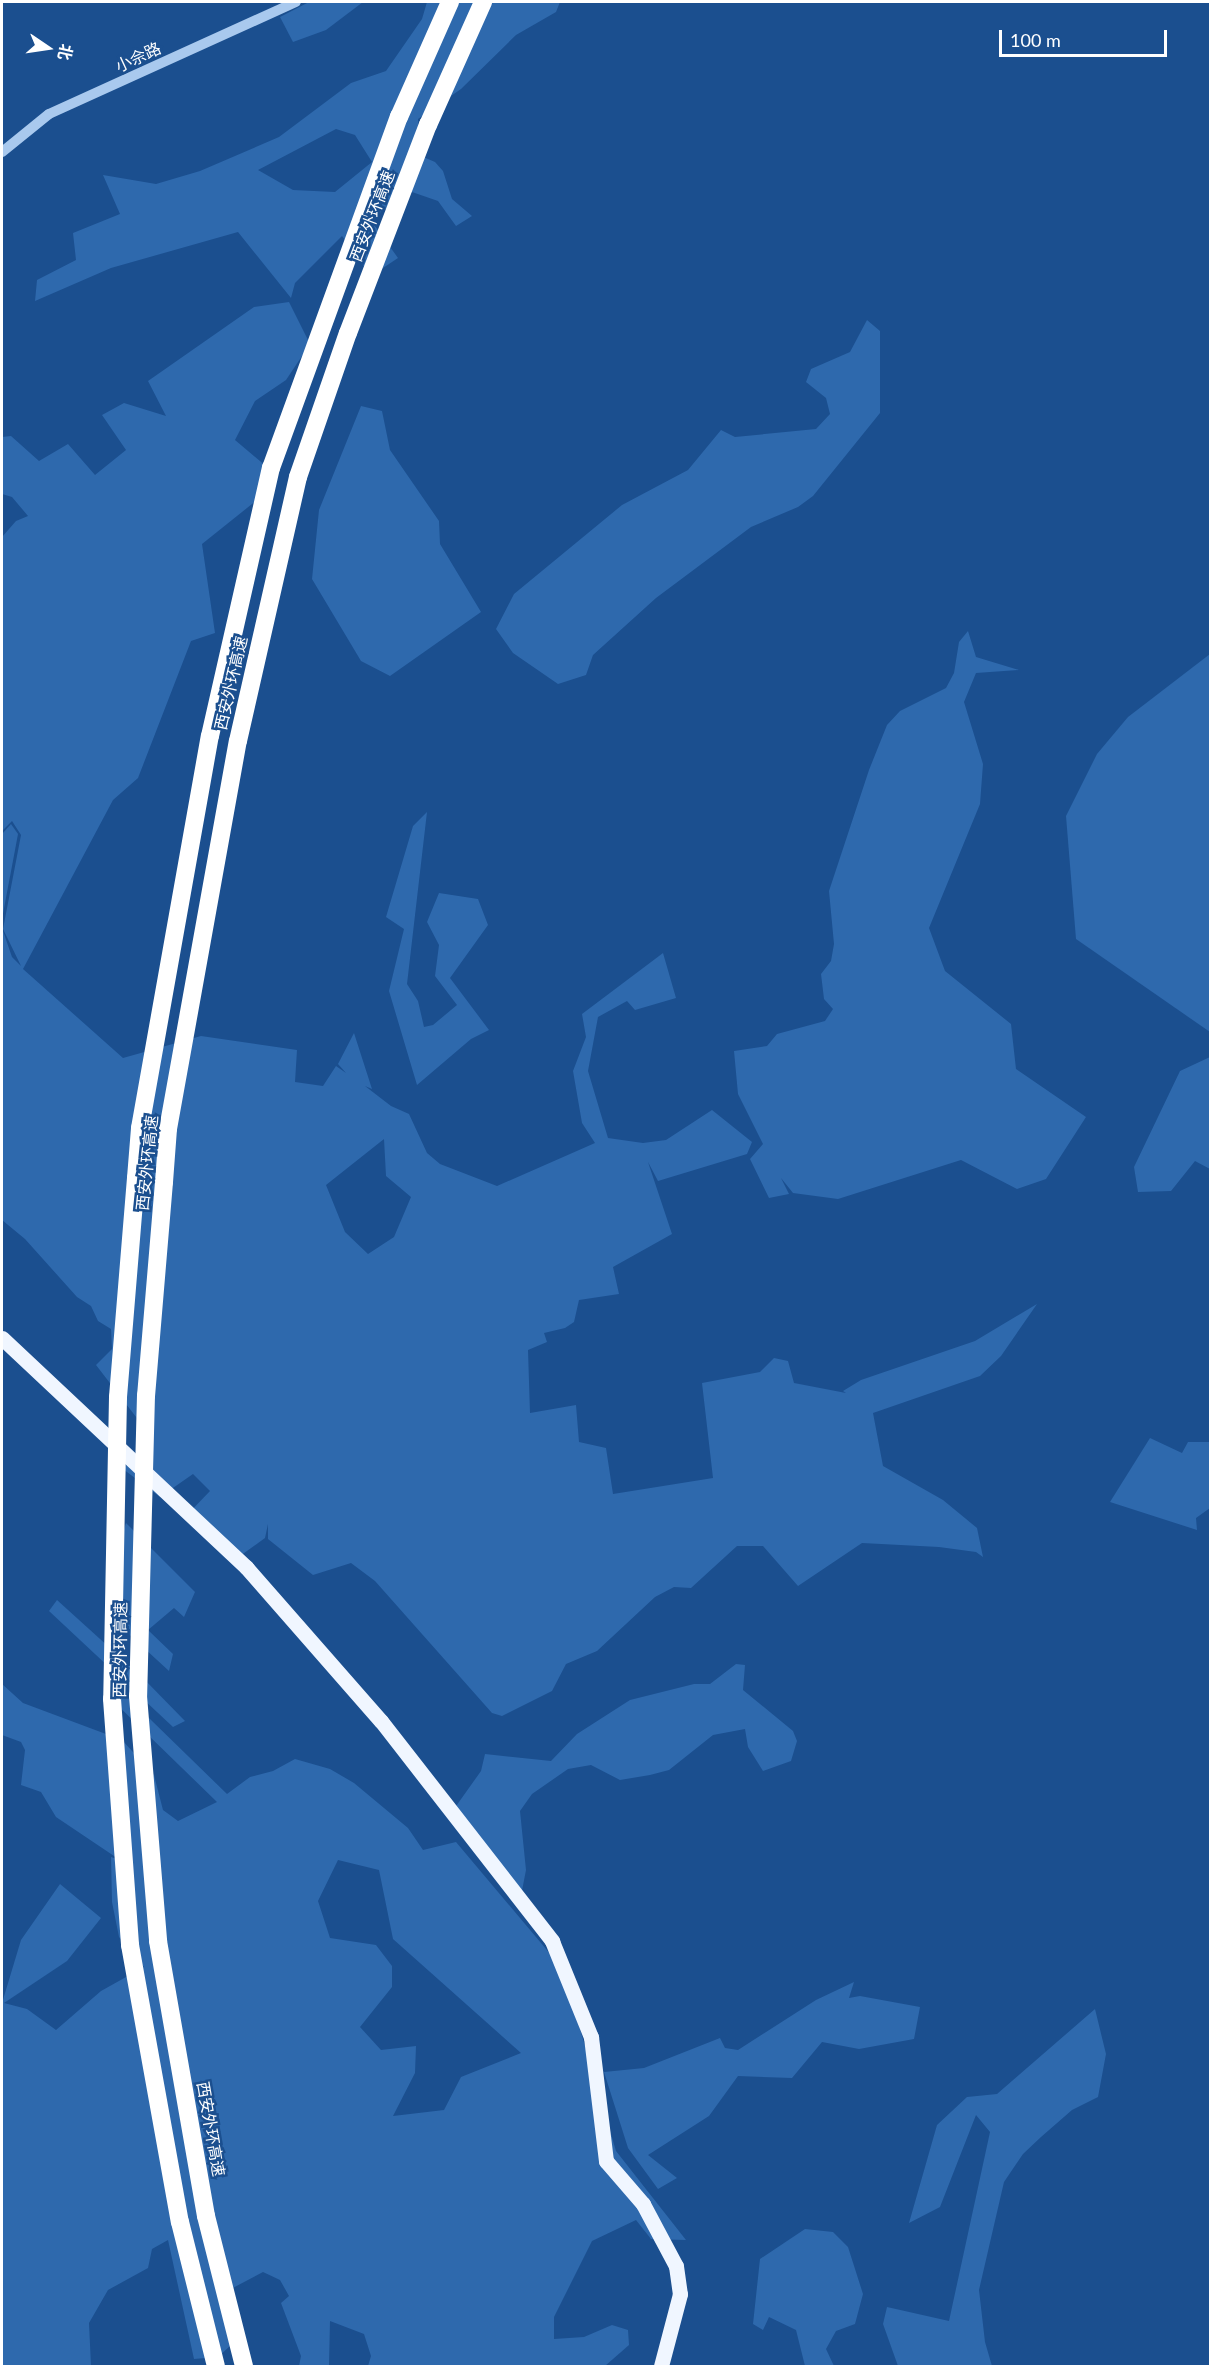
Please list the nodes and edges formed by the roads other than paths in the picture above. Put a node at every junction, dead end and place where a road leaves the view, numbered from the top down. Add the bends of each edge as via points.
1 (296, 2) edge
2 (450, 2) edge
3 (483, 2) edge
4 (2, 152) edge
5 (2, 1338) edge
6 (216, 2367) edge
7 (244, 2367) edge
8 (661, 2367) edge

1 - 4 street, 小佘路 via 49,114
2 - 6 highway, 西安外环高速, bridge via 399,117 320,326 272,468 210,736 140,1128 118,1397 112,1699 130,1944 180,2222
3 - 7 highway, 西安外环高速, bridge via 428,125 298,477 238,741 168,1129 146,1395 138,1696 158,1941 206,2216
5 - 8 main road via 246,1567 381,1721 552,1941 591,2037 606,2161 643,2204 676,2266 680,2294

